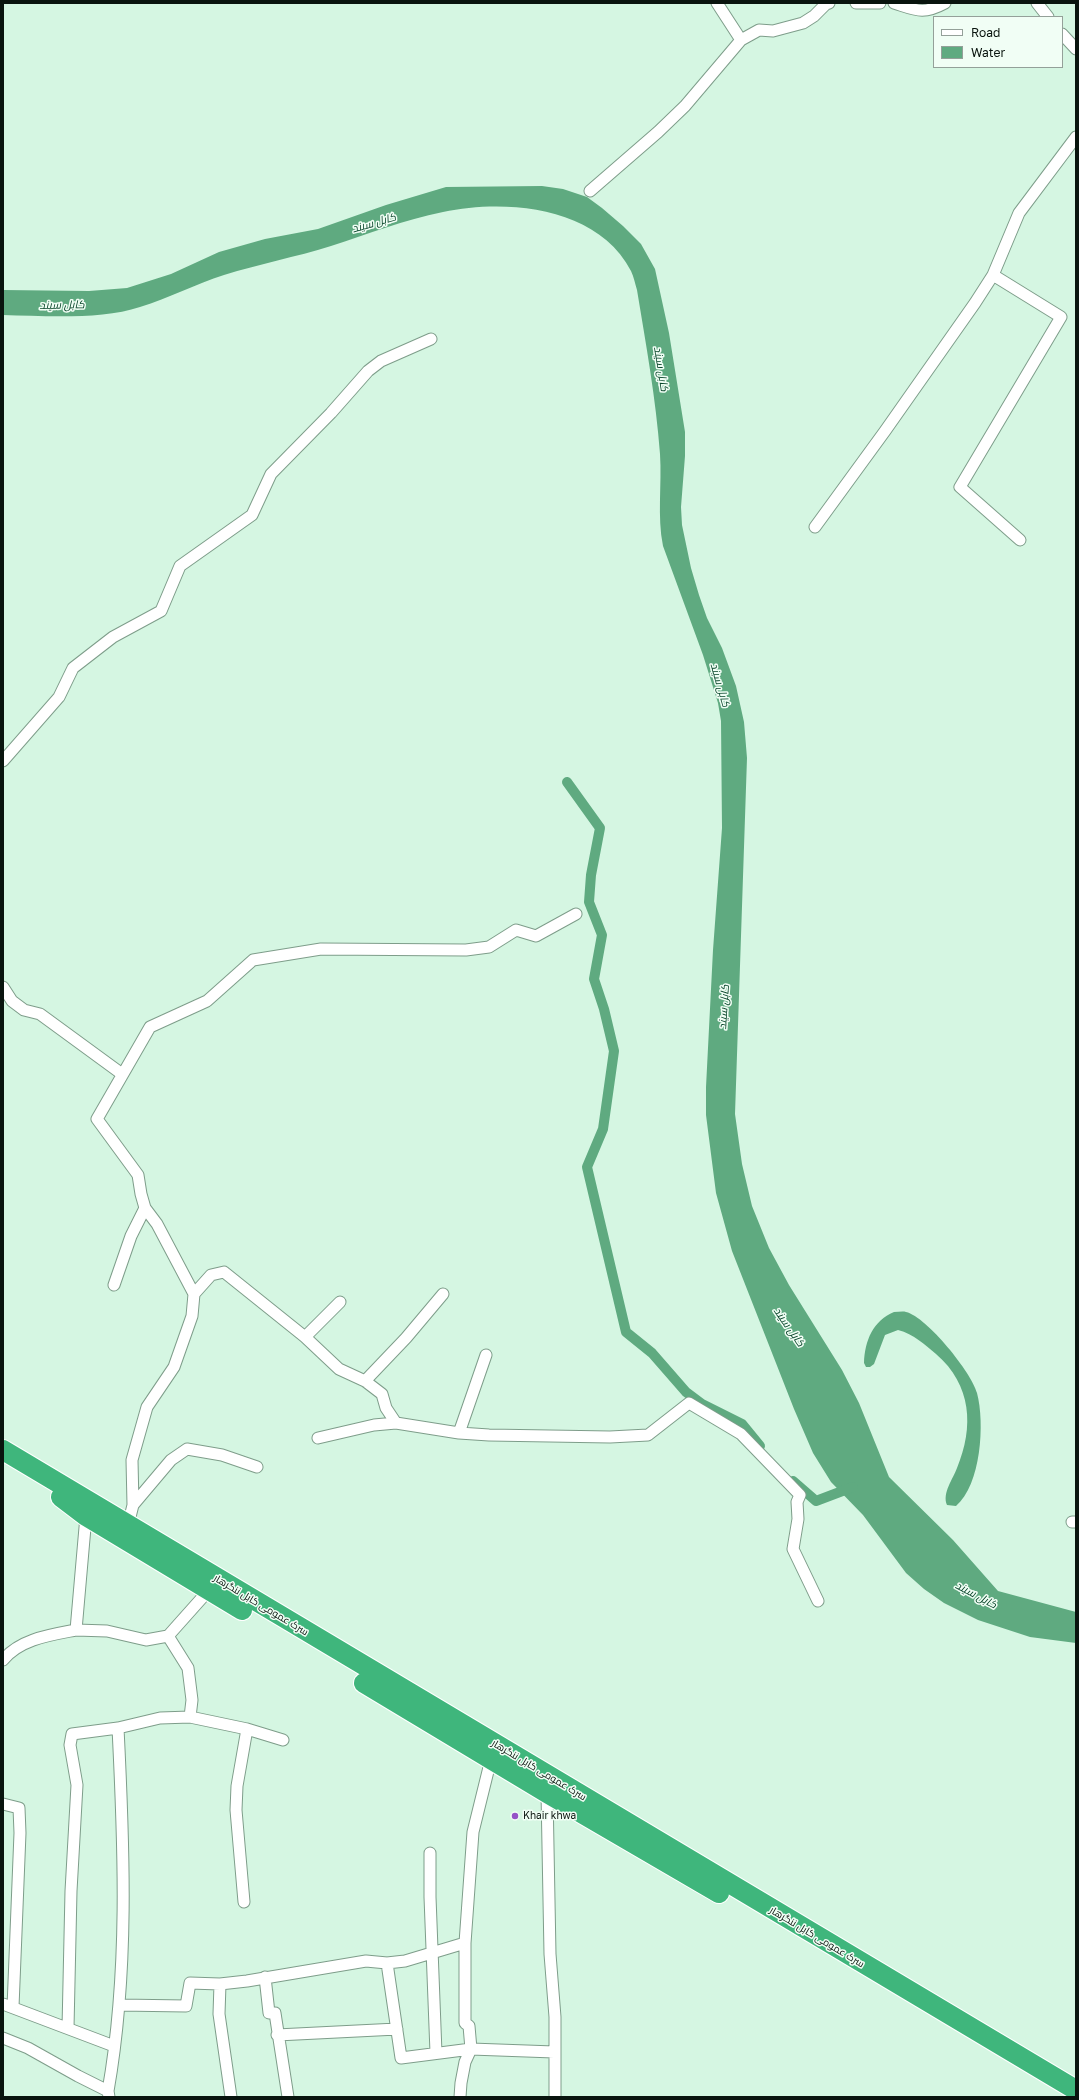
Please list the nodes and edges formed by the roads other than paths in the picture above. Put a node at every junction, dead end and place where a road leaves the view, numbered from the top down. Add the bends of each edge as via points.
1 (717, 3) edge
2 (826, 3) edge
3 (829, 3) edge
4 (856, 3) edge
5 (880, 3) edge
6 (894, 3) edge
7 (945, 3) edge
8 (1037, 3) edge
9 (1047, 16) edge
10 (1063, 35) edge
11 (741, 40) junction
12 (1076, 49) edge
13 (1076, 137) edge
14 (590, 191) dead end
15 (993, 275) junction
16 (432, 339) dead end
17 (815, 527) dead end
18 (1020, 540) dead end
19 (3, 761) edge
20 (576, 914) dead end
21 (3, 987) edge
22 (122, 1074) junction
23 (145, 1208) junction
24 (114, 1285) dead end
25 (194, 1294) junction
26 (443, 1294) dead end
27 (340, 1302) dead end
28 (305, 1338) junction
29 (486, 1355) dead end
30 (365, 1382) junction
31 (396, 1422) junction
32 (459, 1433) junction
33 (318, 1438) dead end
34 (3, 1450) edge
35 (3, 1461) edge
36 (257, 1467) dead end
37 (133, 1505) junction
38 (86, 1516) junction
39 (128, 1525) junction
40 (209, 1590) junction
41 (818, 1601) dead end
42 (76, 1630) junction
43 (168, 1636) junction
44 (3, 1660) edge
45 (190, 1717) junction
46 (118, 1728) junction
47 (246, 1729) junction
48 (283, 1740) dead end
49 (491, 1759) junction
50 (547, 1793) junction
51 (3, 1804) edge
52 (430, 1853) dead end
53 (244, 1902) dead end
54 (465, 1943) junction
55 (432, 1952) junction
56 (387, 1964) junction
57 (265, 1977) junction
58 (220, 1984) junction
59 (8, 2006) edge
60 (120, 2006) junction
61 (68, 2028) junction
62 (397, 2029) junction
63 (277, 2035) junction
64 (3, 2038) edge
65 (114, 2046) junction
66 (471, 2050) junction
67 (554, 2052) junction
68 (436, 2053) junction
69 (1076, 2090) edge
70 (109, 2094) edge
71 (231, 2097) edge
72 (288, 2097) edge
73 (460, 2097) edge
74 (555, 2097) edge
75 (1062, 2097) edge

1 - 11 street
2 - 3 street
2 - 11 street via 803,23 773,31 759,30
4 - 5 street
6 - 7 street via 930,10
8 - 9 street
10 - 12 street
11 - 14 street via 698,92 658,132
13 - 15 street via 1019,214
15 - 17 street
15 - 18 street via 1062,317 960,487
16 - 19 street via 380,361 368,371 271,474 252,515 180,566 161,611 113,637 73,668 59,697
20 - 22 street via 536,936 516,930 489,947 466,950 321,949 253,960 207,1001 150,1026
21 - 22 street via 12,1001 24,1010 40,1014
22 - 23 street via 97,1119 138,1175
23 - 24 street via 131,1236
23 - 25 street via 157,1224
25 - 28 street via 212,1275 224,1272
25 - 37 street via 192,1316 174,1367 147,1407 132,1460
26 - 30 street
27 - 28 street
28 - 30 street via 339,1369
29 - 32 street
30 - 31 street via 382,1394 386,1408
31 - 32 street
31 - 33 street
32 - 41 street via 610,1437 648,1435 689,1403 741,1434 800,1495 797,1502 798,1519 793,1549
34 - 39 highway, سرک عمومی کابل ننگرهار
35 - 38 highway, سرک عمومی کابل ننگرهار via 54,1491
36 - 37 street via 222,1455 187,1449 170,1460
37 - 39 street
38 - 40 highway, سرک عمومی کابل ننگرهار
38 - 42 street
39 - 69 highway, سرک عمومی کابل ننگرهار
40 - 43 street
40 - 49 highway, سرک عمومی کابل ننگرهار
42 - 43 street via 107,1631 146,1640
42 - 44 street via 45,1636 12,1649
43 - 45 street via 188,1668 192,1700
45 - 46 street via 160,1718
45 - 47 street
46 - 60 street via 124,1830
46 - 61 street via 72,1734 70,1745 77,1785 71,1891
47 - 48 street
47 - 53 street via 236,1810
49 - 50 highway, سرک عمومی کابل ننگرهار
49 - 54 street via 473,1832
50 - 67 street
50 - 75 highway, سرک عمومی کابل ننگرهار
51 - 59 street via 19,1808 20,1833
52 - 55 street
54 - 55 street
54 - 66 street via 465,2023 470,2026
55 - 56 street
55 - 68 street
56 - 57 street via 366,1961
56 - 62 street
57 - 58 street
57 - 63 street via 269,2013 275,2013
58 - 60 street via 190,1983 186,2006
58 - 71 street via 219,2014
59 - 61 street
60 - 65 street
61 - 65 street
62 - 63 street
62 - 68 street via 401,2058
63 - 72 street
64 - 70 street via 28,2048
65 - 70 street
66 - 67 street
66 - 68 street
66 - 73 street via 460,2083
67 - 74 street

